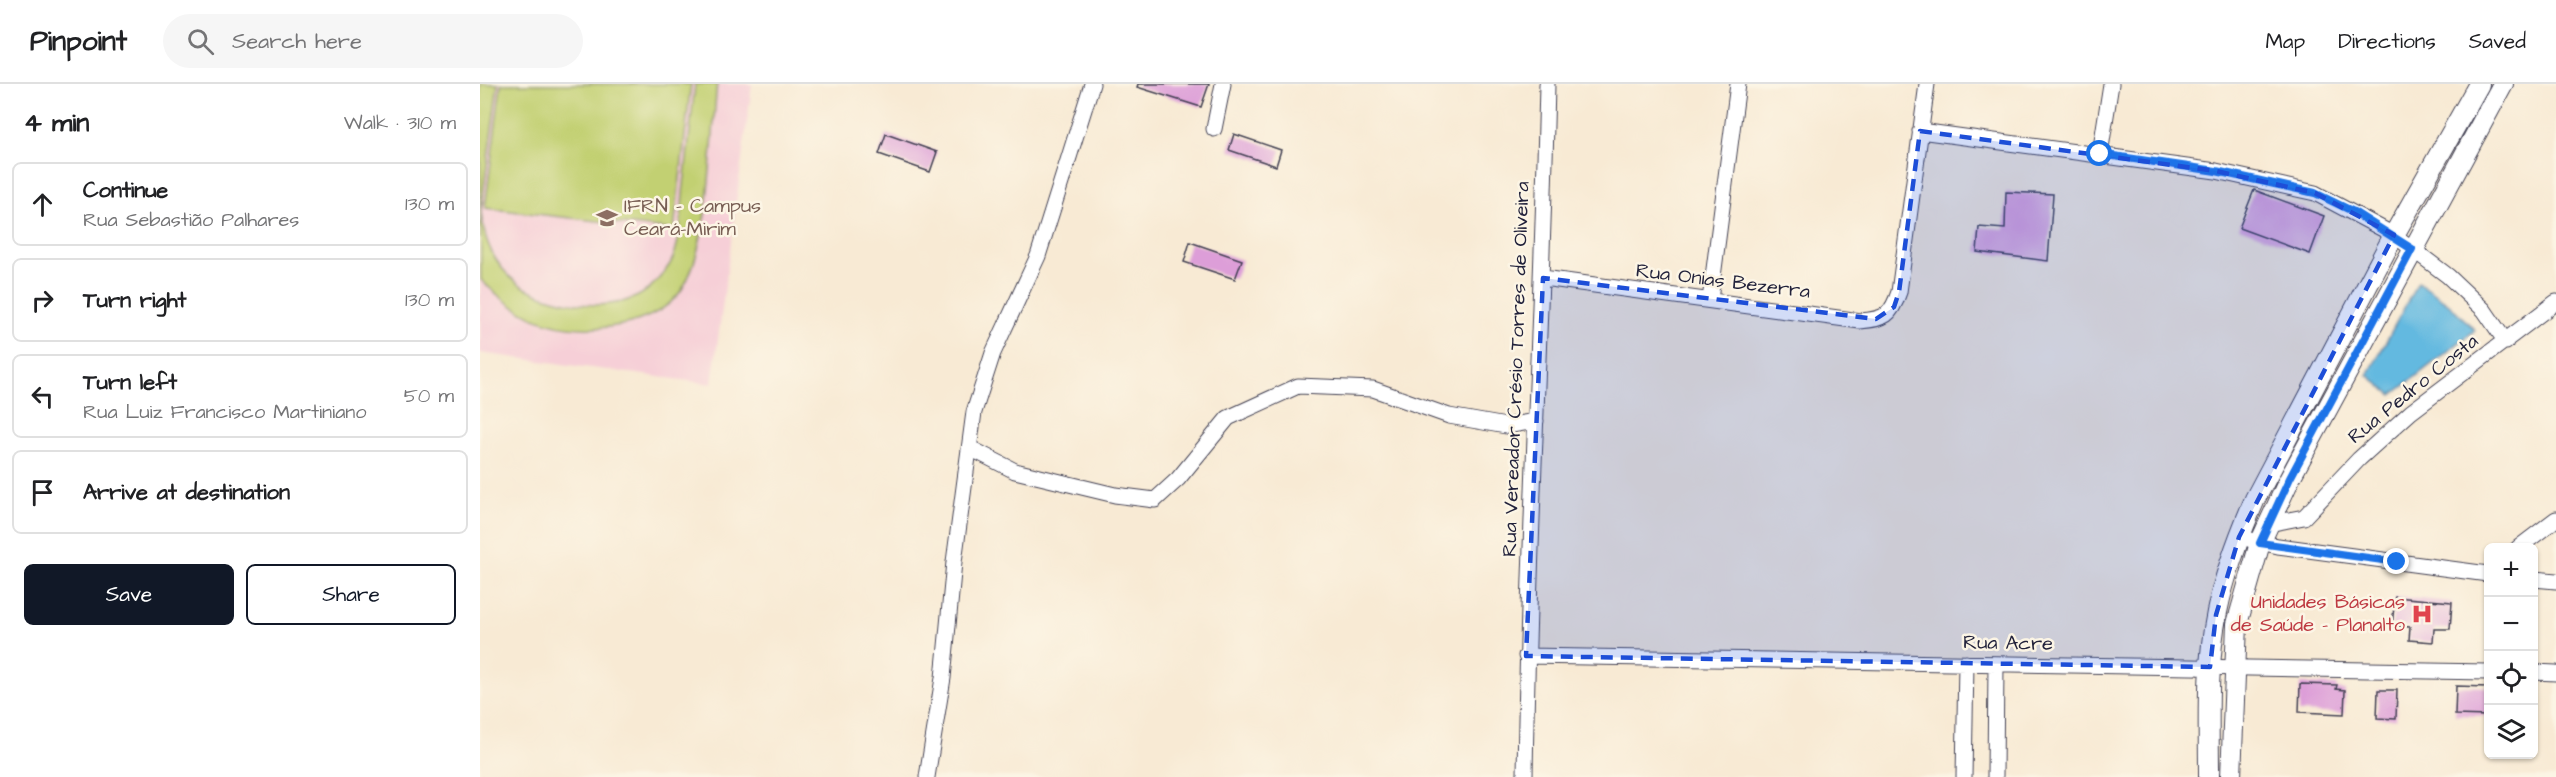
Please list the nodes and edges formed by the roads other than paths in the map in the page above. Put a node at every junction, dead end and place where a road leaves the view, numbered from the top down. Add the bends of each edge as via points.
1 (1092, 84) edge
2 (1223, 84) edge
3 (1547, 84) edge
4 (1738, 84) edge
5 (1927, 84) edge
6 (2111, 84) edge
7 (2479, 84) edge
8 (2503, 84) edge
9 (1214, 129) dead end
10 (1920, 131) junction
11 (2100, 154) junction
12 (2394, 236) junction
13 (2412, 249) junction
14 (1543, 278) junction
15 (1710, 300) junction
16 (2556, 302) edge
17 (2506, 342) junction
18 (1536, 421) junction
19 (970, 448) junction
20 (2556, 519) edge
21 (2268, 524) junction
22 (2239, 537) junction
23 (2260, 543) junction
24 (2525, 543) edge
25 (2484, 572) edge
26 (2538, 579) edge
27 (2556, 581) edge
28 (1526, 656) junction
29 (1966, 663) junction
30 (1996, 664) junction
31 (2210, 667) junction
32 (2233, 668) junction
33 (2484, 672) edge
34 (2538, 672) edge
35 (2556, 673) edge
36 (927, 777) edge
37 (1524, 777) edge
38 (1964, 777) edge
39 (1995, 777) edge
40 (2209, 777) edge
41 (2232, 777) edge

1 - 19 street via 1038,256 993,353 974,412
2 - 9 street
3 - 14 street, Rua Vereador Crésio Torres de Oliveira
4 - 15 street
5 - 10 street
6 - 11 street
7 - 12 street
8 - 13 street
10 - 11 street
10 - 15 street, Rua Onias Bezerra via 1899,292 1888,314 1860,321
11 - 12 street via 2216,171 2315,193
12 - 13 street
12 - 22 street via 2255,499
13 - 17 street via 2484,310
13 - 21 street
14 - 15 street, Rua Onias Bezerra
14 - 18 street, Rua Vereador Crésio Torres de Oliveira
16 - 17 street, Rua Pedro Costa
17 - 21 street, Rua Pedro Costa via 2412,412 2359,459 2304,517
18 - 19 street via 1506,426 1449,416 1373,389 1298,386 1228,418 1178,479 1155,500 1115,495 1015,471
18 - 28 street, Rua Vereador Crésio Torres de Oliveira
19 - 36 street via 954,562 944,678
20 - 24 street
21 - 23 street
22 - 23 street
22 - 31 street via 2216,615
23 - 25 street
23 - 32 street via 2237,624
26 - 27 street
28 - 29 street, Rua Acre
28 - 37 street, Rua Vereador Crésio Torres de Oliveira
29 - 30 street, Rua Acre
29 - 38 street
30 - 31 street, Rua Acre
30 - 39 street
31 - 32 street, Rua Acre
31 - 40 street
32 - 33 street, Rua Acre
32 - 41 street
34 - 35 street

